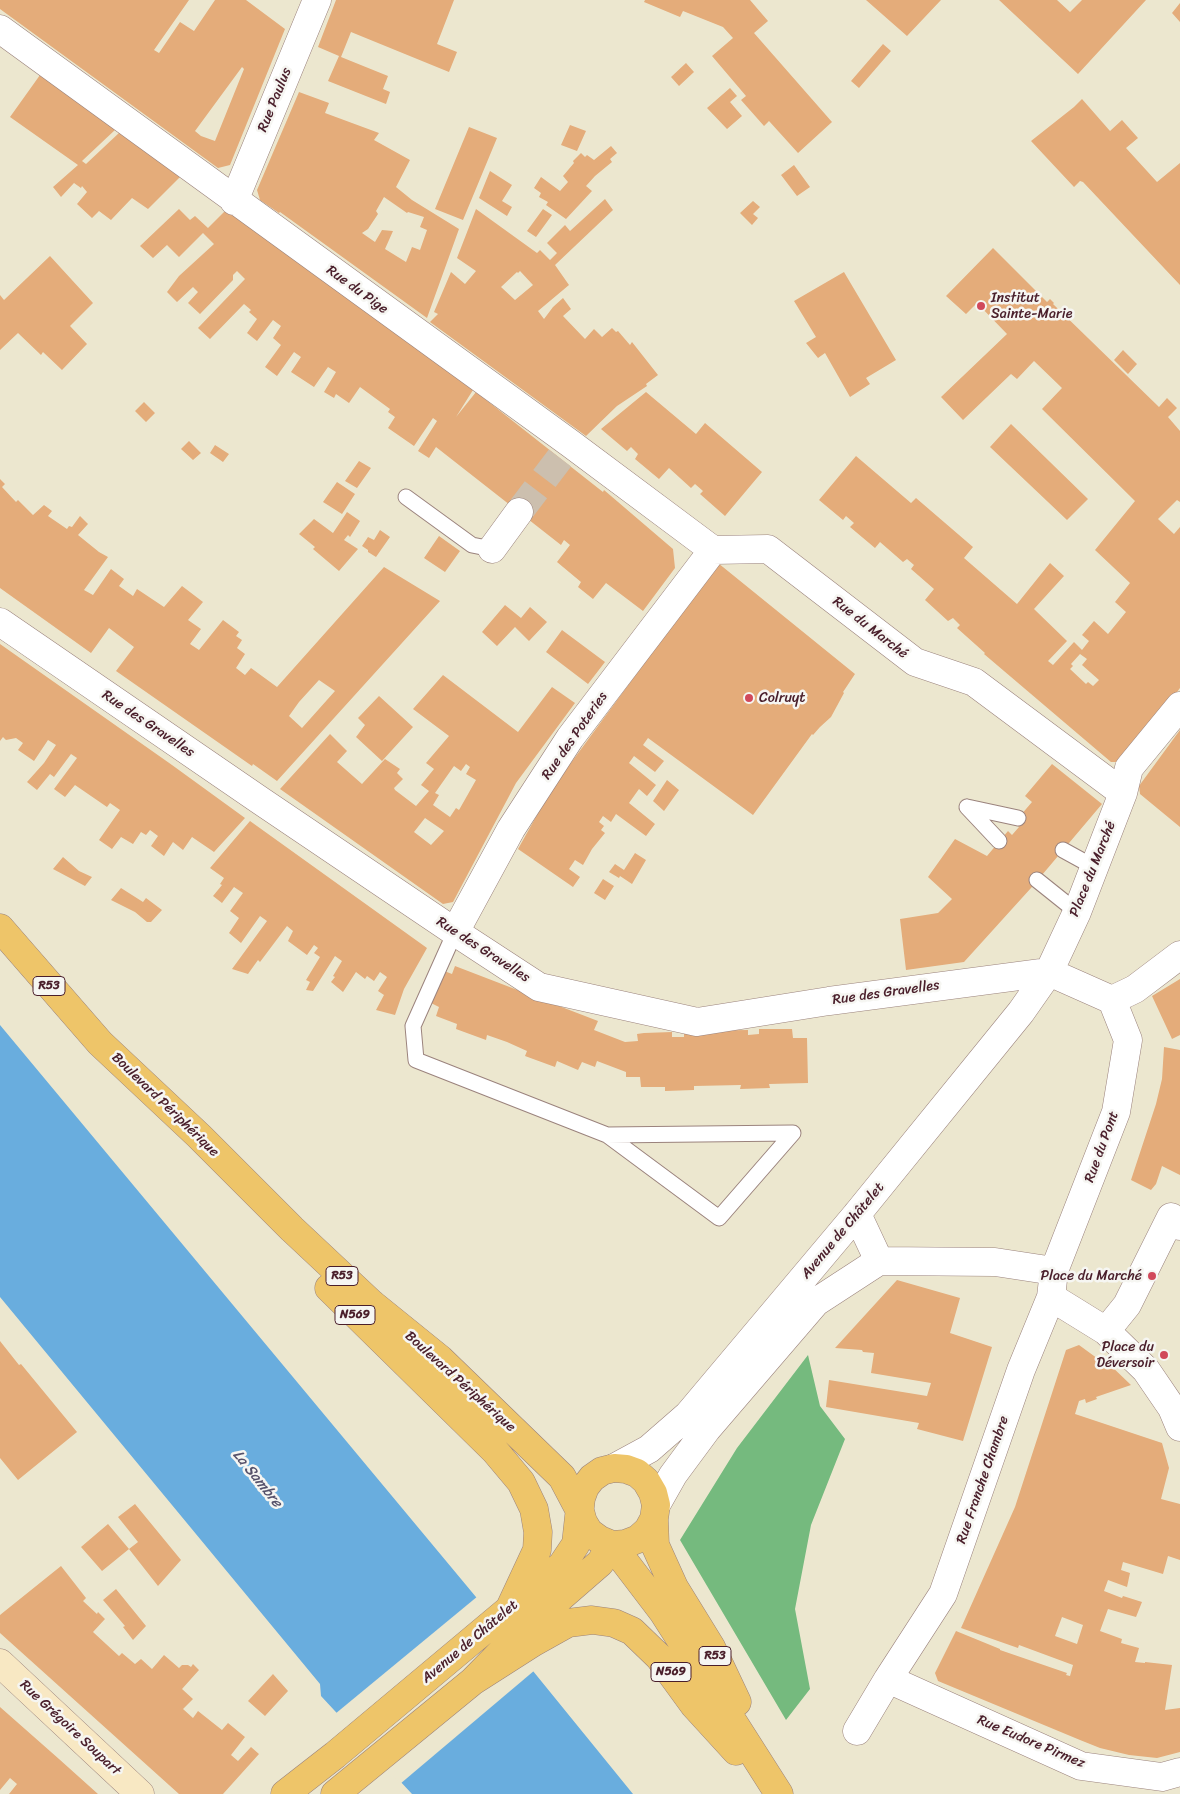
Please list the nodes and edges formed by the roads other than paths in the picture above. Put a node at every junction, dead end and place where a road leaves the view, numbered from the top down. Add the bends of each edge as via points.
1 (317, 0) edge
2 (0, 29) edge
3 (234, 201) junction
4 (406, 497) dead end
5 (519, 512) tunnel mouth
6 (492, 549) joint
7 (713, 550) junction
8 (0, 622) edge
9 (1180, 706) edge
10 (1122, 793) junction
11 (1018, 818) dead end
12 (999, 842) dead end
13 (1064, 850) dead end
14 (1094, 867) junction
15 (1037, 880) dead end
16 (1077, 912) junction
17 (0, 928) edge
18 (455, 932) junction
19 (1180, 955) edge
20 (1049, 972) junction
21 (1112, 1000) junction
22 (100, 1043) junction
23 (607, 1135) junction
24 (857, 1214) junction
25 (1180, 1226) edge
26 (879, 1261) junction
27 (1053, 1284) junction
28 (1106, 1332) junction
29 (1180, 1427) edge
30 (614, 1468) junction
31 (580, 1510) junction
32 (655, 1512) junction
33 (612, 1545) junction
34 (522, 1627) junction
35 (0, 1663) edge
36 (888, 1679) junction
37 (856, 1731) dead end
38 (1180, 1772) edge
39 (344, 1786) edge
40 (140, 1794) edge
41 (285, 1794) edge
42 (779, 1794) edge

1 - 3 street, Rue Paulus
2 - 3 street, Rue du Pige
3 - 7 street, Rue du Pige via 565,451
4 - 6 lane via 472,545
5 - 6 street
7 - 10 street, Rue du Marché via 768,549 915,662 974,682
7 - 18 street, Rue des Poteries via 570,738 511,829
8 - 18 street, Rue des Gravelles
9 - 10 street, Place du Marché via 1129,768
10 - 14 street, Place du Marché
11 - 12 lane via 967,807
13 - 14 lane
14 - 16 street, Place du Marché
15 - 16 lane
16 - 20 street, Place du Marché
17 - 22 main road, Boulevard Périphérique / R53
18 - 20 street, Rue des Gravelles via 539,987 697,1022
18 - 23 lane via 413,1026 416,1060
19 - 21 street via 1135,989
20 - 21 street
20 - 24 street, Avenue de Châtelet via 1010,1026
21 - 27 street, Rue du Pont via 1128,1040 1116,1112
22 - 31 main road, Boulevard Périphérique / R53 via 365,1298 440,1359 562,1477
22 - 34 main road, N569 via 194,1152 495,1451 521,1482 534,1509 538,1532
23 - 23 lane via 719,1218 793,1133 616,1134
24 - 26 street
24 - 30 street, Avenue de Châtelet via 688,1415 649,1449
25 - 28 street via 1171,1217 1126,1305
26 - 27 street via 995,1262
26 - 32 street, Avenue de Châtelet via 816,1302 707,1429 673,1475
27 - 28 street
27 - 36 street, Rue Franche Chambre via 943,1594
28 - 29 street via 1146,1370 1172,1408
30 - 31 main road, Avenue de Châtelet via 592,1478 580,1498
30 - 32 main road, R53 via 626,1469 646,1481 653,1492
31 - 33 main road, Boulevard Périphérique / R53 via 589,1532
31 - 34 main road, Avenue de Châtelet / N569 via 576,1544
32 - 33 main road, Avenue de Châtelet via 648,1530 638,1539
32 - 42 main road, R53 via 655,1545 674,1587 711,1648
33 - 34 main road, Avenue de Châtelet / N569 via 600,1563
33 - 42 main road, Boulevard Périphérique / R53 via 663,1612
34 - 39 main road, N569 via 473,1681
34 - 41 main road, Avenue de Châtelet / N569 via 334,1755
34 - 42 main road, N569 via 592,1620 614,1623 632,1631 660,1657 694,1705
35 - 40 street, Rue Grégoire Soupart
36 - 37 street, Rue Franche Chambre
36 - 38 street, Rue Eudore Pirmez via 1081,1766 1162,1777

